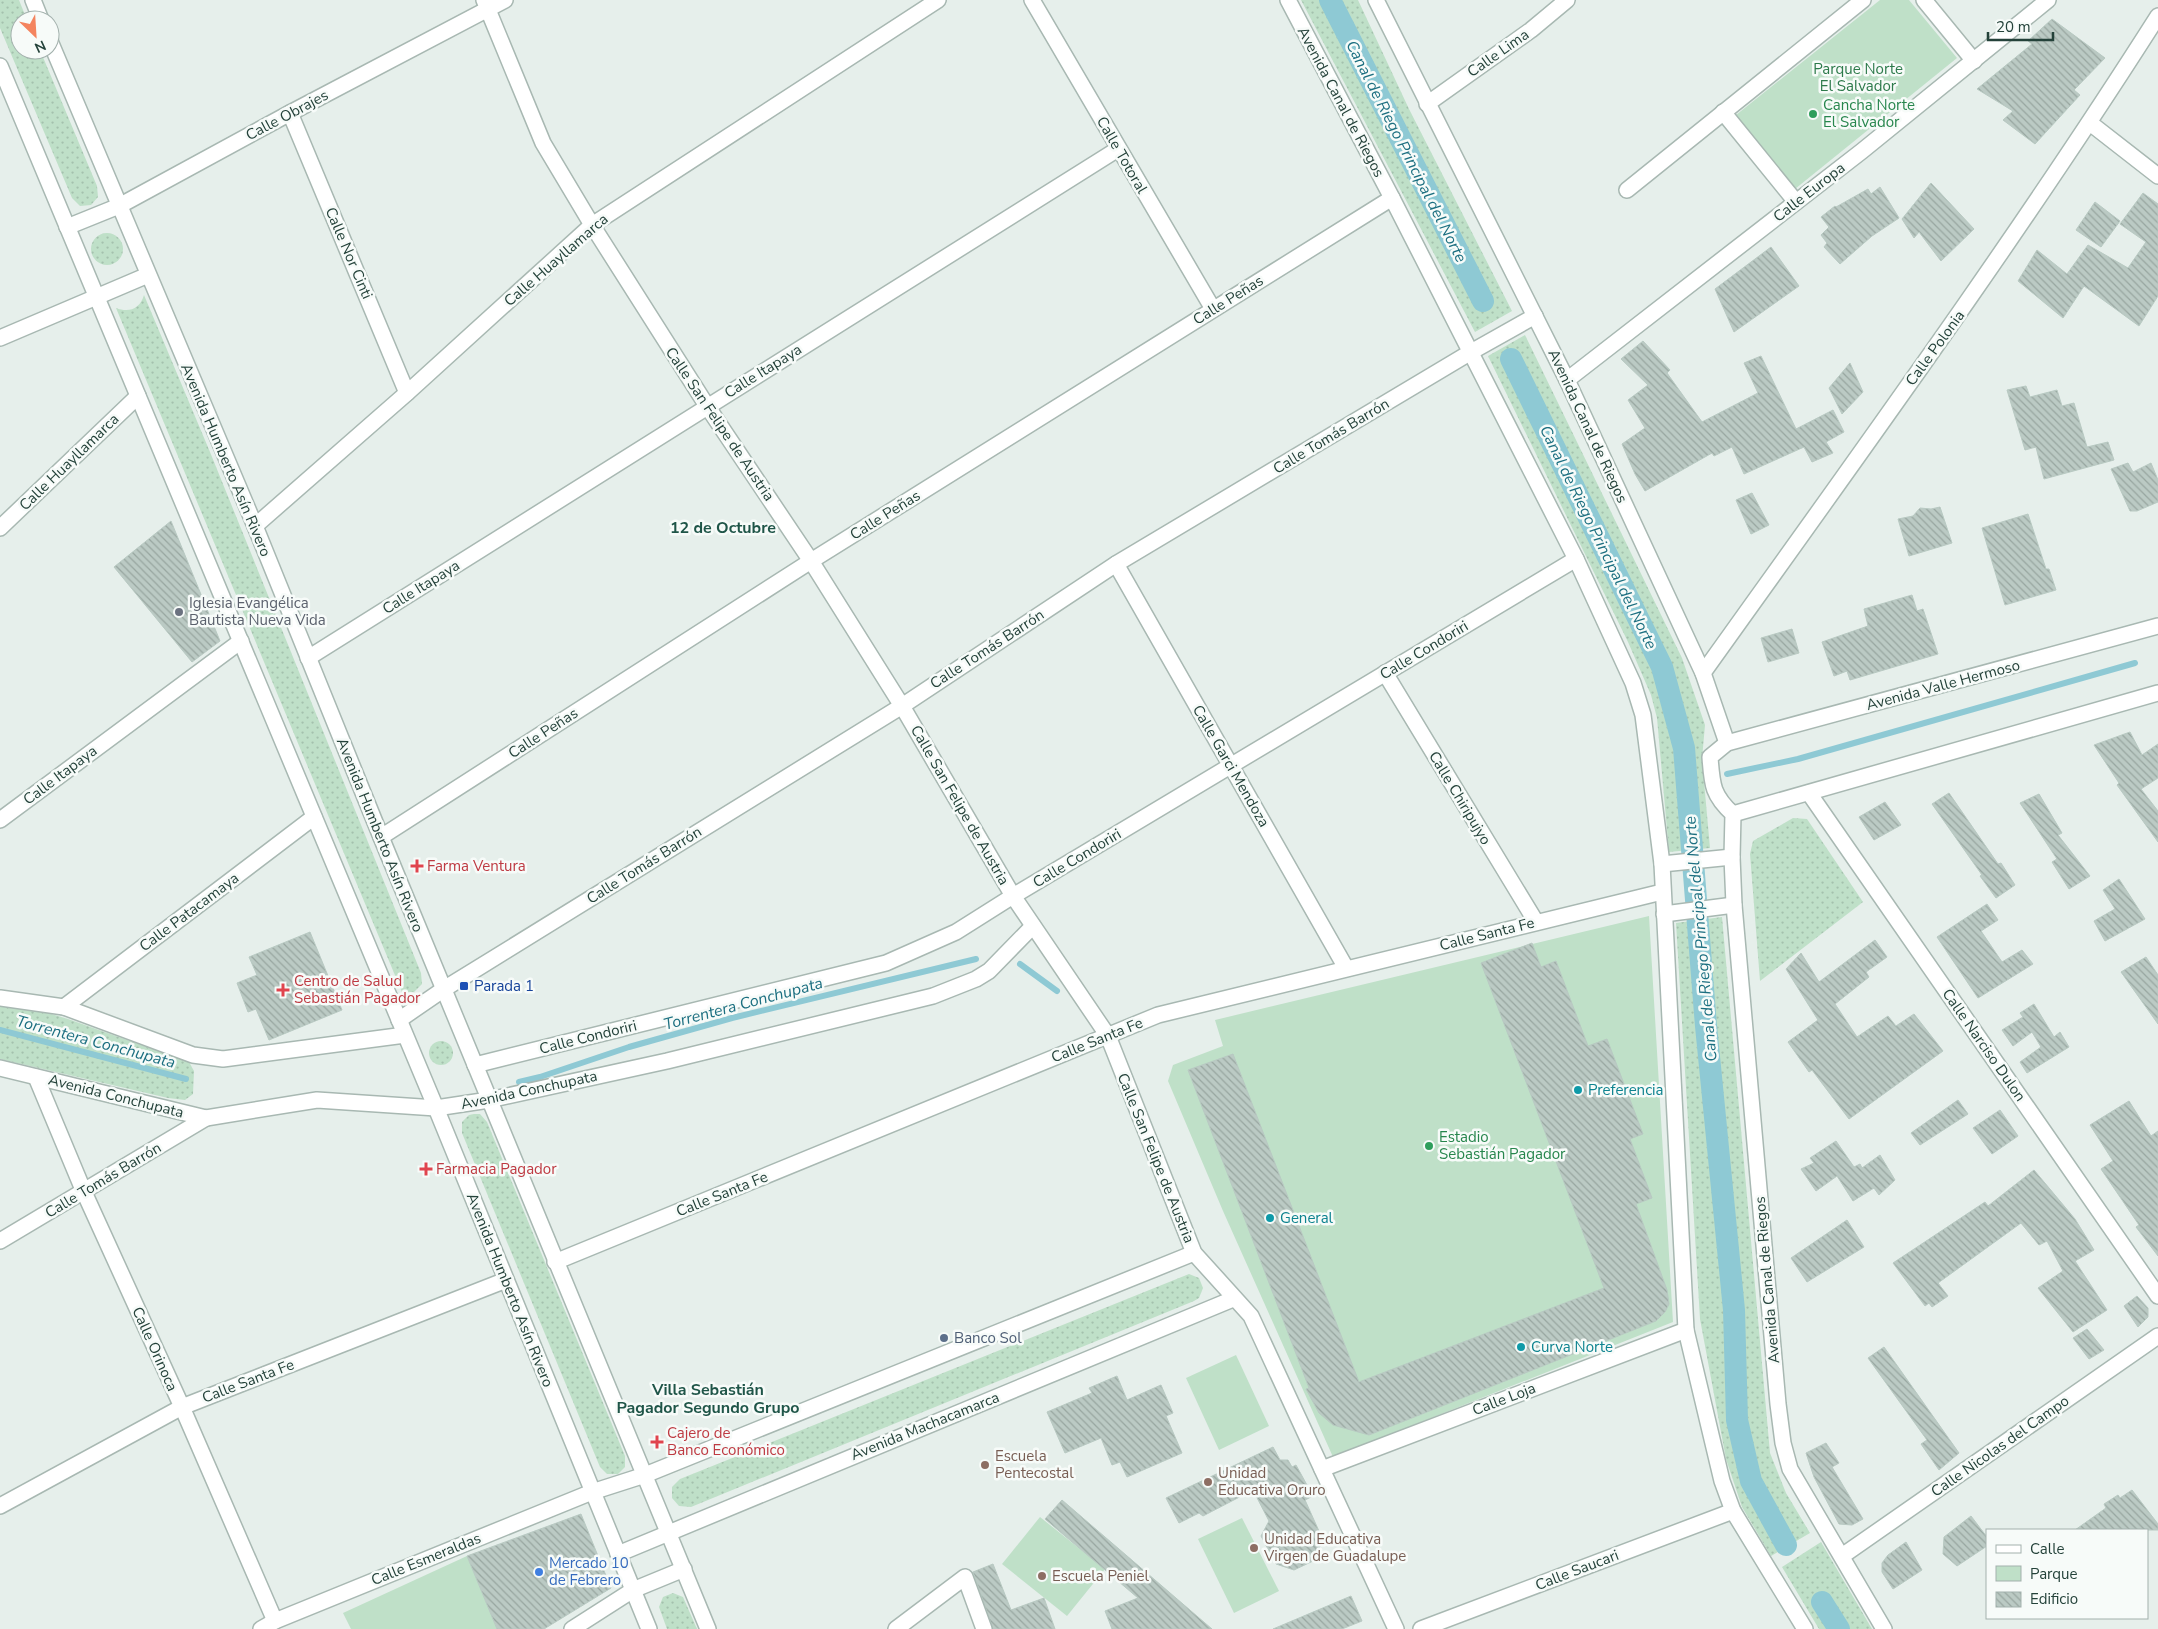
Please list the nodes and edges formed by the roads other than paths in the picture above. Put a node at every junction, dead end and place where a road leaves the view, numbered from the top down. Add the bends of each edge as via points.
1 (505, 0) edge
2 (938, 0) edge
3 (1032, 0) edge
4 (1288, 0) edge
5 (1376, 0) edge
6 (1568, 0) edge
7 (1863, 0) edge
8 (1924, 0) edge
9 (2048, 0) edge
10 (486, 5) edge
11 (2158, 16) edge
12 (58, 60) edge
13 (1974, 62) junction
14 (0, 66) edge
15 (1427, 104) junction
16 (1723, 112) junction
17 (290, 113) junction
18 (2090, 123) junction
19 (1118, 149) junction
20 (2158, 176) edge
21 (1627, 190) dead end
22 (1392, 198) junction
23 (1796, 202) junction
24 (118, 206) junction
25 (592, 225) junction
26 (67, 227) junction
27 (148, 275) junction
28 (96, 298) junction
29 (1213, 310) junction
30 (1535, 316) junction
31 (0, 338) edge
32 (1471, 352) junction
33 (1568, 380) junction
34 (407, 393) junction
35 (138, 396) junction
36 (706, 406) junction
37 (255, 526) junction
38 (0, 528) edge
39 (1576, 559) junction
40 (812, 561) junction
41 (1116, 564) junction
42 (2158, 626) edge
43 (241, 641) junction
44 (308, 658) junction
45 (1385, 673) junction
46 (1703, 673) junction
47 (2158, 693) edge
48 (902, 706) junction
49 (1727, 743) junction
50 (1231, 765) junction
51 (1809, 793) junction
52 (1733, 814) junction
53 (314, 817) junction
54 (0, 820) edge
55 (381, 837) junction
56 (1732, 857) junction
57 (1662, 864) junction
58 (1662, 892) junction
59 (1013, 896) junction
60 (1734, 905) junction
61 (1664, 914) junction
62 (1536, 922) junction
63 (1033, 926) junction
64 (1346, 968) junction
65 (444, 989) junction
66 (1, 996) edge
67 (64, 1007) junction
68 (399, 1020) junction
69 (405, 1035) junction
70 (1108, 1036) junction
71 (475, 1065) junction
72 (0, 1068) edge
73 (36, 1077) junction
74 (489, 1100) junction
75 (436, 1108) junction
76 (206, 1118) junction
77 (84, 1192) junction
78 (0, 1241) edge
79 (1194, 1253) junction
80 (555, 1262) junction
81 (506, 1280) junction
82 (2158, 1296) edge
83 (1233, 1299) junction
84 (1686, 1330) junction
85 (2158, 1336) edge
86 (182, 1407) junction
87 (1322, 1469) junction
88 (645, 1474) junction
89 (592, 1492) junction
90 (0, 1506) edge
91 (1733, 1511) junction
92 (668, 1532) junction
93 (618, 1554) junction
94 (1842, 1556) junction
95 (684, 1569) junction
96 (633, 1590) junction
97 (275, 1621) junction
98 (262, 1629) edge
99 (572, 1629) edge
100 (649, 1629) edge
101 (708, 1629) edge
102 (896, 1629) edge
103 (984, 1629) edge
104 (1396, 1629) edge
105 (1422, 1629) edge
106 (1805, 1629) edge
107 (1884, 1629) edge

1 - 10 street, Calle Obrajes
2 - 25 street, Calle Huayllamarca
3 - 19 street, Calle Totoral
4 - 22 street, Avenida Canal de Riegos
5 - 15 street, Avenida Canal de Riegos
6 - 15 street, Calle Lima
7 - 16 street
8 - 13 street
9 - 13 street, Calle Europa
10 - 17 street, Calle Obrajes
10 - 25 street, Calle San Felipe de Austria via 543,143
11 - 18 street, Calle Polonia
12 - 24 street, Avenida Humberto Asín Rivero
13 - 23 street, Calle Europa
14 - 26 street, Avenida Humberto Asín Rivero
15 - 30 street, Avenida Canal de Riegos
16 - 21 street
16 - 23 street
17 - 24 street, Calle Obrajes
17 - 34 street, Calle Nor Cinti
18 - 20 street
18 - 46 street, Calle Polonia via 1966,304
19 - 29 street, Calle Totoral
19 - 36 street, Calle Itapaya
22 - 29 street, Calle Peñas
22 - 32 street, Avenida Canal de Riegos
23 - 33 street, Calle Europa
24 - 26 street, Calle Obrajes
24 - 27 street, Avenida Humberto Asín Rivero
25 - 34 street, Calle Huayllamarca
25 - 36 street, Calle San Felipe de Austria
26 - 28 street, Avenida Humberto Asín Rivero
27 - 28 street
27 - 37 street, Avenida Humberto Asín Rivero
28 - 31 street
28 - 35 street, Avenida Humberto Asín Rivero
29 - 40 street, Calle Peñas
30 - 32 street, Calle Tomás Barrón
30 - 33 street, Avenida Canal de Riegos
32 - 39 street, Avenida Canal de Riegos
32 - 41 street, Calle Tomás Barrón
33 - 46 street, Avenida Canal de Riegos
34 - 37 street, Calle Huayllamarca
35 - 38 street, Calle Huayllamarca
35 - 43 street, Avenida Humberto Asín Rivero
36 - 40 street, Calle San Felipe de Austria
36 - 44 street, Calle Itapaya
37 - 44 street, Avenida Humberto Asín Rivero
39 - 45 street, Calle Condoriri
39 - 57 street, Avenida Canal de Riegos via 1633,683 1643,715
40 - 48 street, Calle San Felipe de Austria
40 - 55 street, Calle Peñas
41 - 48 street, Calle Tomás Barrón
41 - 50 street, Calle Garci Mendoza
42 - 49 street, Avenida Valle Hermoso
43 - 53 street, Avenida Humberto Asín Rivero
43 - 54 street, Calle Itapaya
44 - 55 street, Avenida Humberto Asín Rivero
45 - 50 street, Calle Condoriri
45 - 62 street, Calle Chiripujyo
46 - 49 street, Avenida Canal de Riegos
47 - 51 street
48 - 59 street, Calle San Felipe de Austria
48 - 65 street, Calle Tomás Barrón
49 - 52 street via 1710,757 1713,787 1720,801
50 - 59 street, Calle Condoriri
50 - 64 street, Calle Garci Mendoza
51 - 52 street
51 - 82 street, Calle Narciso Dulon
52 - 56 street, Avenida Canal de Riegos
53 - 67 street, Calle Patacamaya
53 - 68 street, Avenida Humberto Asín Rivero
55 - 65 street, Avenida Humberto Asín Rivero
56 - 57 street
56 - 60 street, Avenida Canal de Riegos
57 - 58 street, Avenida Canal de Riegos
58 - 61 street, Avenida Canal de Riegos
58 - 62 street, Calle Santa Fe
59 - 63 street, Calle San Felipe de Austria
59 - 71 street, Calle Condoriri via 956,932 886,963
60 - 61 street
60 - 94 street, Avenida Canal de Riegos via 1783,1443 1790,1469
61 - 84 street, Avenida Canal de Riegos
62 - 64 street, Calle Santa Fe
63 - 70 street, Calle San Felipe de Austria
63 - 74 street, Avenida Conchupata via 989,971 933,996 667,1061
64 - 70 street, Calle Santa Fe via 1158,1015
65 - 68 street
65 - 71 street, Avenida Humberto Asín Rivero
66 - 67 street
67 - 69 street via 193,1055 223,1059
68 - 69 street, Avenida Humberto Asín Rivero
69 - 75 street, Avenida Humberto Asín Rivero
70 - 79 street, Calle San Felipe de Austria
70 - 80 street, Calle Santa Fe
71 - 74 street, Avenida Humberto Asín Rivero
72 - 73 street, Avenida Conchupata
73 - 76 street, Avenida Conchupata
73 - 77 street, Calle Orinoca
74 - 75 street, Avenida Conchupata
74 - 80 street, Avenida Humberto Asín Rivero
75 - 76 street, Avenida Conchupata via 317,1100
75 - 81 street, Avenida Humberto Asín Rivero
76 - 77 street, Calle Tomás Barrón
77 - 78 street, Calle Tomás Barrón
77 - 86 street, Calle Orinoca
79 - 83 street, Calle San Felipe de Austria
79 - 88 street
80 - 88 street, Avenida Humberto Asín Rivero
81 - 86 street, Calle Santa Fe
81 - 89 street, Avenida Humberto Asín Rivero
83 - 87 street, Calle San Felipe de Austria via 1251,1316
83 - 92 street, Avenida Machacamarca
84 - 87 street, Calle Loja
84 - 91 street, Avenida Canal de Riegos via 1722,1481
85 - 94 street, Calle Nicolas del Campo
86 - 90 street, Calle Santa Fe
86 - 97 street, Calle Orinoca
87 - 104 street, Calle San Felipe de Austria
88 - 89 street
88 - 92 street, Avenida Humberto Asín Rivero
89 - 93 street, Avenida Humberto Asín Rivero
89 - 97 street, Calle Esmeraldas
91 - 105 street, Calle Saucari
91 - 106 street, Avenida Canal de Riegos
92 - 93 street, Avenida Machacamarca
92 - 95 street, Avenida Humberto Asín Rivero
93 - 96 street, Avenida Humberto Asín Rivero
94 - 107 street, Avenida Canal de Riegos
95 - 96 street
95 - 101 street, Avenida Humberto Asín Rivero
96 - 99 street
96 - 100 street, Avenida Humberto Asín Rivero
97 - 98 street, Calle Esmeraldas
102 - 103 street via 965,1577

